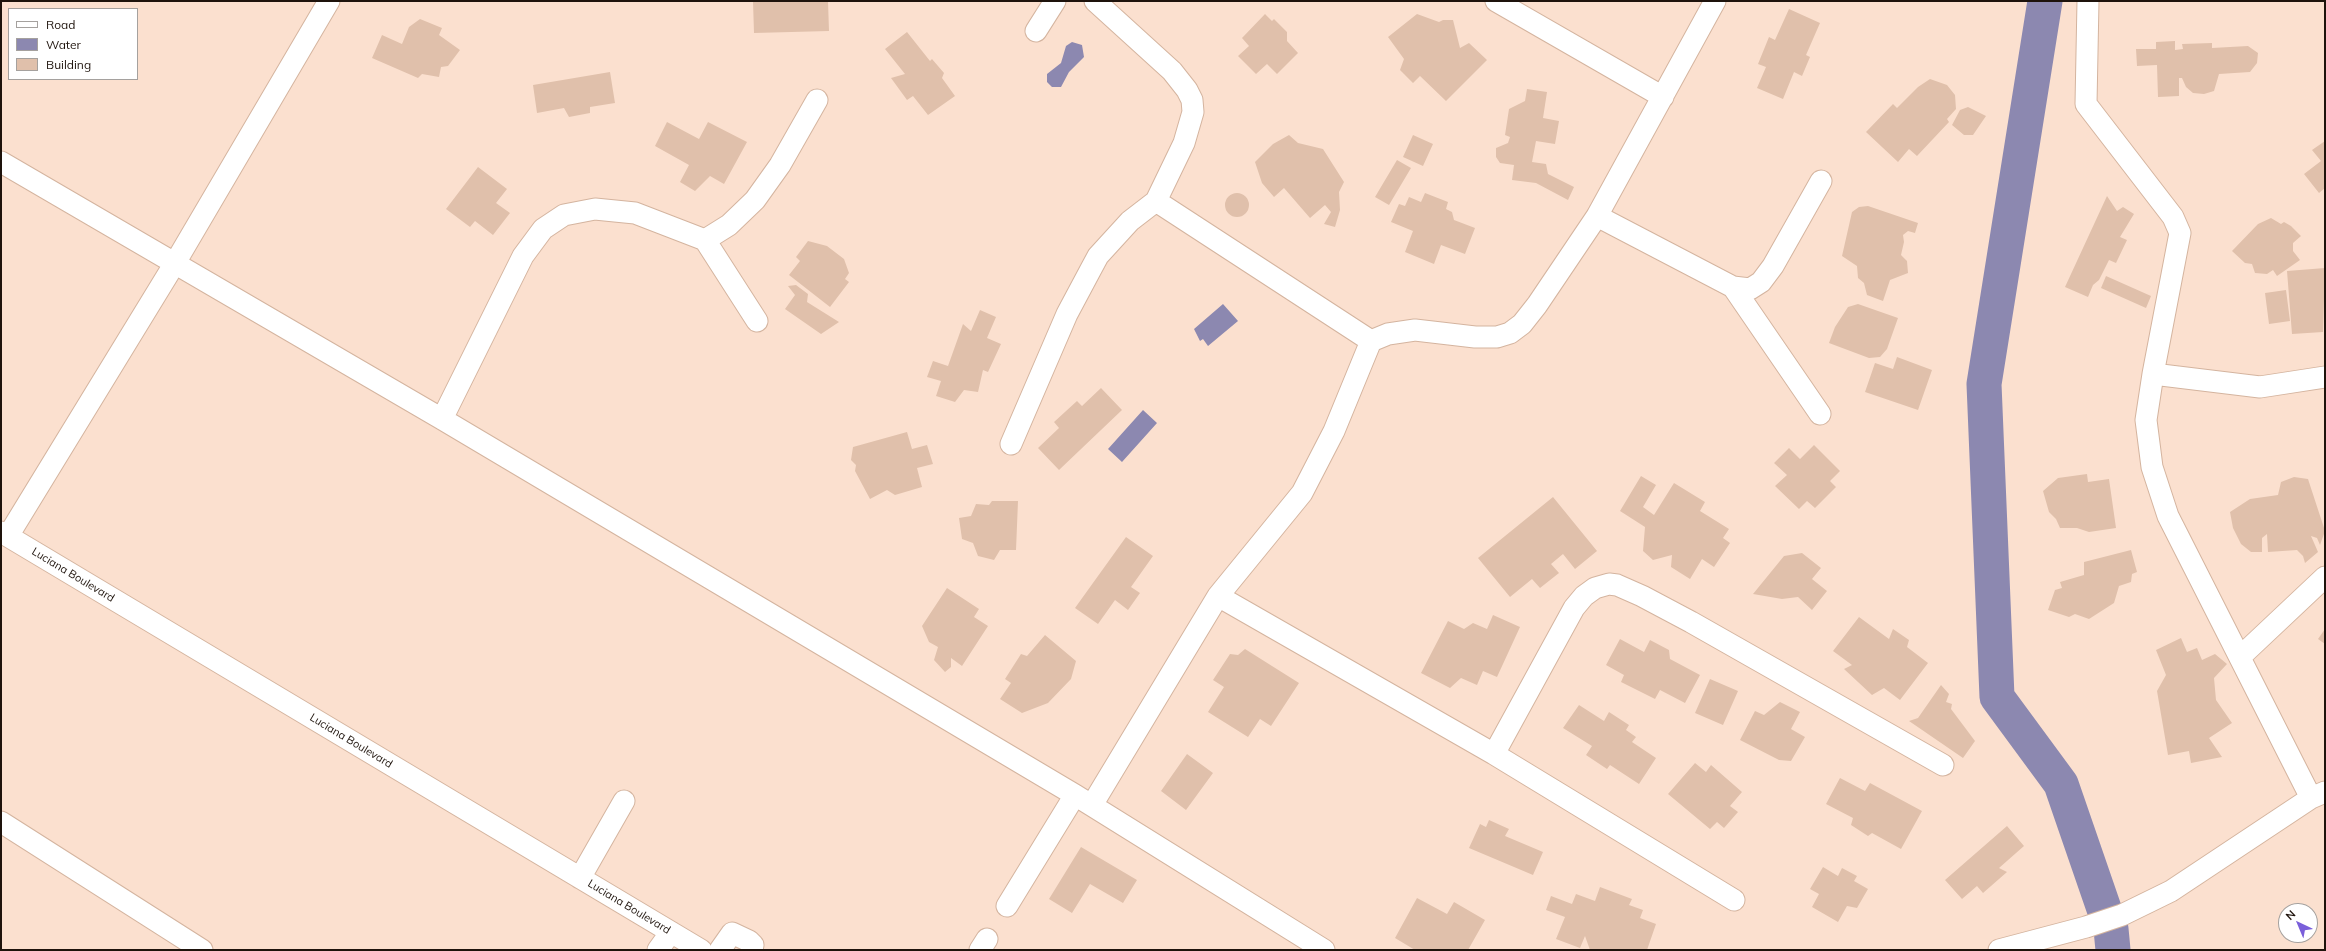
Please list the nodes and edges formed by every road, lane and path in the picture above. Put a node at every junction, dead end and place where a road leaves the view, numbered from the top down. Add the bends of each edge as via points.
1 (329, 1) edge
2 (1055, 1) edge
3 (1095, 1) edge
4 (1496, 1) edge
5 (1715, 1) edge
6 (2088, 1) edge
7 (1036, 31) dead end
8 (1664, 97) junction
9 (817, 100) dead end
10 (1, 162) edge
11 (1821, 181) dead end
12 (1156, 201) junction
13 (1597, 216) junction
14 (705, 240) junction
15 (174, 263) junction
16 (1733, 287) junction
17 (757, 321) dead end
18 (1371, 341) junction
19 (2153, 374) junction
20 (2325, 377) edge
21 (1820, 414) dead end
22 (442, 419) junction
23 (1011, 444) dead end
24 (4, 534) edge
25 (2325, 577) edge
26 (1218, 596) junction
27 (2240, 657) junction
28 (1494, 754) junction
29 (1943, 765) dead end
30 (2318, 795) edge
31 (1083, 800) junction
32 (624, 801) dead end
33 (1, 822) edge
34 (580, 878) junction
35 (1734, 900) dead end
36 (1007, 906) dead end
37 (671, 932) junction
38 (202, 950) edge
39 (658, 950) edge
40 (701, 950) edge
41 (720, 950) edge
42 (752, 950) edge
43 (1324, 950) edge
44 (1999, 950) edge

1 - 15 street
2 - 7 street
3 - 12 street via 1172,71 1192,100 1193,112 1184,143
4 - 8 street
5 - 8 street
6 - 19 street via 2086,104 2173,217 2180,233
8 - 13 street
9 - 14 street via 780,165 755,200 728,225
10 - 15 street
11 - 16 street via 1773,266 1761,282 1750,289
12 - 18 street
12 - 23 street via 1130,221 1098,256 1067,314
13 - 16 street
13 - 18 street via 1537,305 1522,324 1510,333 1497,337 1475,337 1408,330
14 - 17 street
14 - 22 street via 635,213 595,209 564,215 543,229 524,256
15 - 22 street
15 - 24 street
16 - 21 street
18 - 26 street via 1334,432 1302,494
19 - 20 street via 2260,387
19 - 27 street via 2146,420 2152,467 2168,516
22 - 31 street
24 - 34 street, Luciana Boulevard
25 - 27 street
26 - 28 street
26 - 31 street
27 - 30 street
28 - 29 street via 1574,608 1595,588 1609,584 1642,596 1691,622
28 - 35 street
30 - 44 street via 2172,891 2122,915 2086,928
31 - 36 street
31 - 43 street
32 - 34 street
33 - 38 street
34 - 37 street, Luciana Boulevard
37 - 39 street
37 - 40 street, Luciana Boulevard
41 - 42 street via 732,934 749,941 753,945

